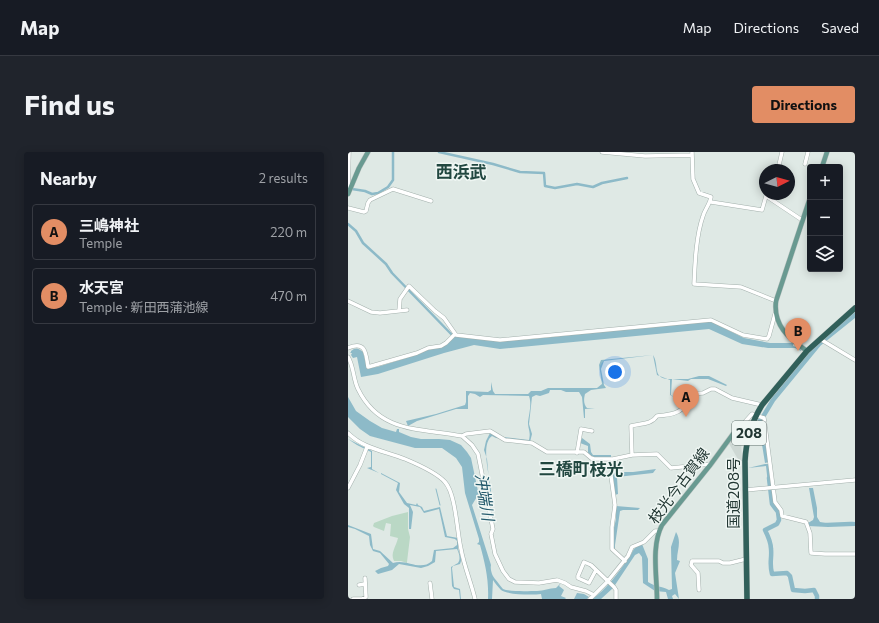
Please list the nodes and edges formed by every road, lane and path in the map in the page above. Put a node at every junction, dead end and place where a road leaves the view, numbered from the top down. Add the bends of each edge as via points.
1 (349, 152) edge
2 (368, 152) edge
3 (602, 152) edge
4 (782, 152) edge
5 (808, 152) edge
6 (825, 152) edge
7 (692, 154) edge
8 (780, 164) edge
9 (806, 164) dead end
10 (823, 164) edge
11 (348, 193) edge
12 (809, 200) edge
13 (431, 201) dead end
14 (710, 202) junction
15 (348, 208) edge
16 (802, 220) junction
17 (348, 301) edge
18 (776, 301) junction
19 (855, 308) edge
20 (407, 310) dead end
21 (398, 311) junction
22 (775, 314) junction
23 (453, 335) junction
24 (820, 339) junction
25 (348, 348) edge
26 (806, 351) junction
27 (348, 357) edge
28 (855, 360) edge
29 (762, 406) junction
30 (757, 415) junction
31 (750, 430) junction
32 (592, 431) dead end
33 (736, 432) junction
34 (348, 433) edge
35 (462, 436) junction
36 (367, 447) junction
37 (577, 453) junction
38 (632, 455) junction
39 (613, 459) junction
40 (711, 464) junction
41 (854, 481) edge
42 (348, 488) edge
43 (774, 488) junction
44 (745, 490) junction
45 (659, 531) junction
46 (855, 554) edge
47 (746, 559) junction
48 (625, 560) junction
49 (596, 570) junction
50 (365, 578) dead end
51 (607, 582) junction
52 (430, 583) dead end
53 (359, 584) dead end
54 (365, 584) junction
55 (699, 590) dead end
56 (594, 595) junction
57 (657, 598) edge
58 (353, 599) edge
59 (432, 599) edge
60 (474, 599) edge
61 (590, 599) edge
62 (616, 599) edge
63 (747, 599) edge

1 - 11 street
2 - 11 main road
3 - 7 street via 645,156
4 - 8 street
5 - 9 street
6 - 10 main road
7 - 14 street via 693,179 699,192 711,197
12 - 16 main road
13 - 15 street via 393,189 370,200 364,212
14 - 16 street via 762,210 766,196
14 - 18 street via 703,216 696,252 694,284 741,287
16 - 18 main road
17 - 21 street via 371,312
18 - 22 main road
19 - 24 highway, 国道208号 / 208
20 - 21 street
21 - 23 street via 400,300 409,286 444,318
22 - 23 street via 767,339 743,335 711,320 500,340
22 - 26 main road via 789,337
23 - 25 street via 440,346 368,367 363,347 354,345
24 - 26 highway, 国道208号 / 208
24 - 28 street
26 - 29 highway, 国道208号 / 208
27 - 35 street via 362,396 372,409 388,421 414,430
29 - 30 highway, 国道208号 / 208
29 - 38 street via 732,398 715,389 689,394 679,412 657,416 644,425 631,426
30 - 31 highway, 国道208号 / 208
30 - 33 street via 752,414
30 - 43 street via 764,418
31 - 33 main road
31 - 44 highway, 国道208号 / 208 via 745,453
32 - 37 street via 581,429
33 - 40 main road, 枝光今古賀線
34 - 36 street
35 - 37 street via 490,432 504,440 532,443 547,452
35 - 56 street via 478,454 493,529 491,534 495,554 503,571 515,582 539,583 557,580 571,588 586,590
36 - 42 street
36 - 60 street via 412,463 441,478 448,486
37 - 39 street via 584,452 594,459
38 - 39 street
38 - 40 street via 657,454 671,468
39 - 48 street via 611,476 615,505 612,549
40 - 45 main road, 枝光今古賀線
41 - 43 street
43 - 44 street
43 - 46 street via 775,502 782,516 806,522 810,533 811,553
44 - 47 highway, 国道208号 / 208
45 - 48 street via 655,531 644,542 634,545
45 - 57 main road, 枝光今古賀線 via 656,546
47 - 55 street via 730,563 692,561 691,565 698,573
47 - 63 highway, 国道208号 / 208
48 - 51 street
49 - 49 street via 589,583 578,578 584,562
49 - 51 street
50 - 54 street
51 - 56 street
51 - 62 street via 614,587
52 - 59 street
53 - 54 street
54 - 58 street via 366,597
56 - 61 street

